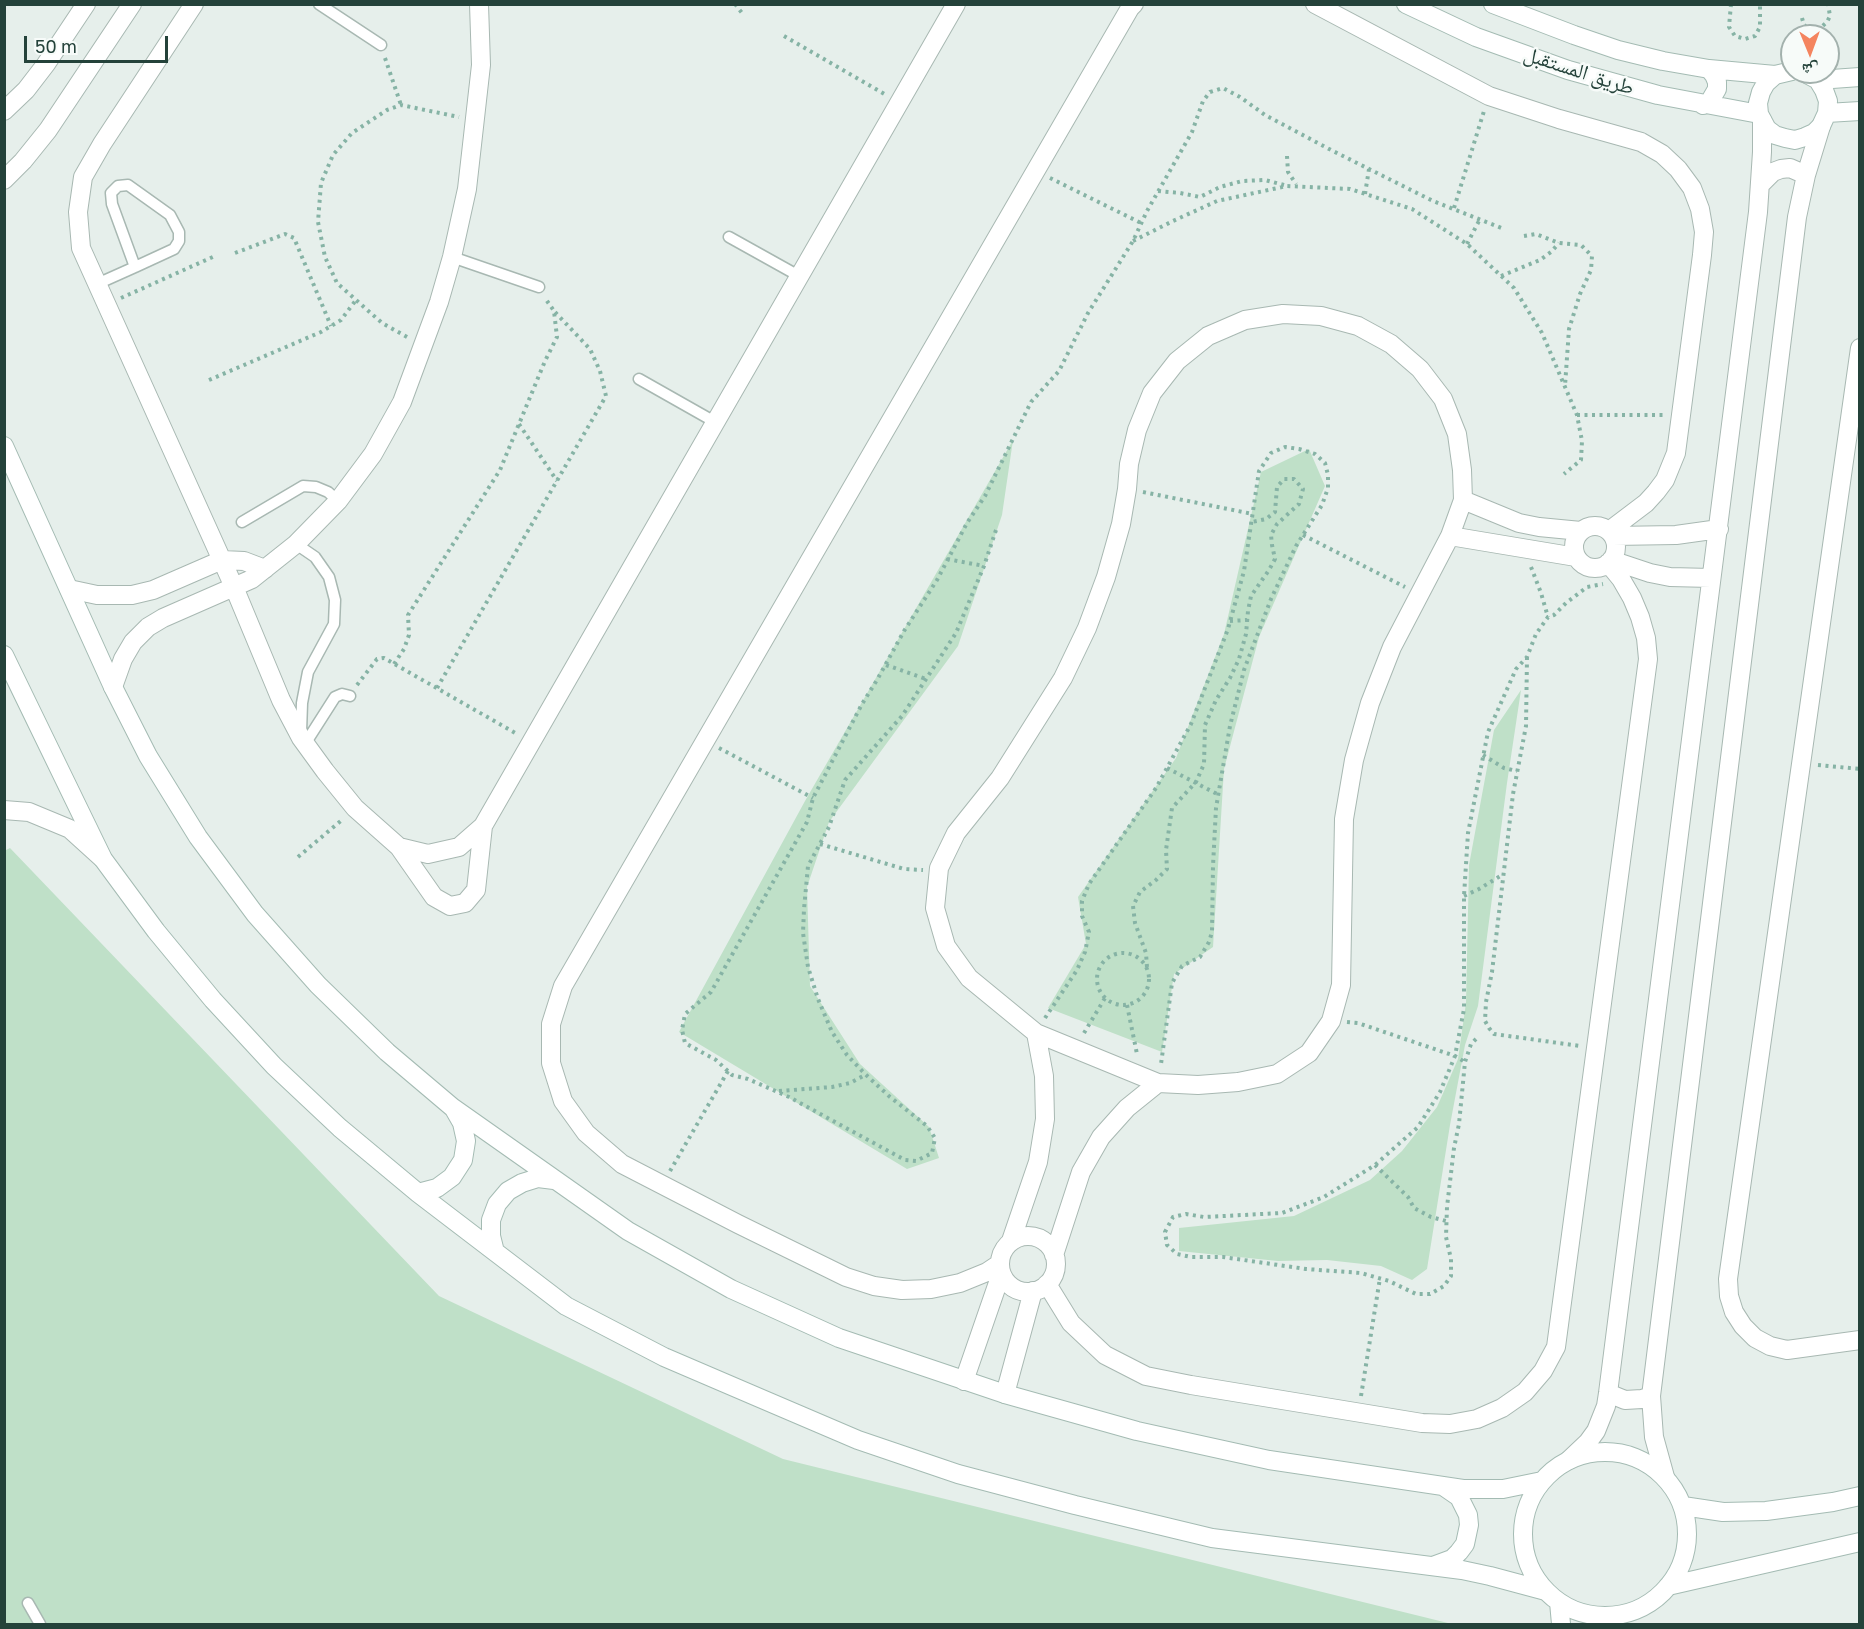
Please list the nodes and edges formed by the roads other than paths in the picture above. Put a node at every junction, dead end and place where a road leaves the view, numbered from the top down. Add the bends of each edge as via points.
1 (86, 4) edge
2 (132, 4) edge
3 (194, 4) edge
4 (319, 4) edge
5 (479, 4) edge
6 (956, 4) edge
7 (1134, 4) edge
8 (1315, 4) edge
9 (1406, 4) edge
10 (1493, 4) edge
11 (381, 45) road end
12 (1709, 69) junction
13 (1780, 73) edge
14 (1780, 75) edge
15 (1840, 77) edge
16 (1860, 77) edge
17 (1818, 84) edge
18 (1703, 105) junction
19 (4, 111) edge
20 (1860, 111) edge
21 (1761, 117) junction
22 (1824, 120) junction
23 (1806, 175) junction
24 (4, 180) edge
25 (1761, 184) junction
26 (729, 237) dead end
27 (452, 257) junction
28 (135, 267) junction
29 (799, 276) junction
30 (98, 284) junction
31 (539, 287) road end
32 (1860, 348) edge
33 (639, 379) dead end
34 (715, 422) junction
35 (4, 446) edge
36 (1463, 500) junction
37 (338, 501) junction
38 (242, 522) dead end
39 (1719, 529) junction
40 (1581, 531) junction
41 (1611, 534) junction
42 (1450, 536) junction
43 (296, 544) junction
44 (1576, 557) junction
45 (222, 560) junction
46 (1610, 561) junction
47 (265, 569) junction
48 (1711, 578) junction
49 (234, 587) junction
50 (69, 589) junction
51 (4, 655) edge
52 (113, 687) junction
53 (350, 696) road end
54 (303, 741) junction
55 (4, 810) edge
56 (483, 826) junction
57 (399, 847) junction
58 (103, 859) junction
59 (1036, 1033) junction
60 (1158, 1083) junction
61 (452, 1107) junction
62 (554, 1180) junction
63 (418, 1193) junction
64 (1011, 1241) junction
65 (495, 1252) junction
66 (1054, 1255) junction
67 (1000, 1269) junction
68 (1040, 1288) junction
69 (1857, 1337) edge
70 (964, 1381) junction
71 (1005, 1394) junction
72 (1608, 1394) junction
73 (1651, 1396) junction
74 (1569, 1460) junction
75 (1665, 1477) junction
76 (1542, 1481) junction
77 (1443, 1486) junction
78 (1860, 1496) edge
79 (1683, 1506) junction
80 (1860, 1542) edge
81 (1433, 1566) junction
82 (1668, 1587) junction
83 (1552, 1596) junction
84 (28, 1603) dead end
85 (1641, 1608) junction
86 (40, 1624) edge
87 (1561, 1624) edge
88 (1632, 1624) edge

1 - 19 street via 46,64
2 - 24 street via 48,130
3 - 30 street via 83,177 78,212 81,248
4 - 11 lane
5 - 27 street via 481,65 476,121
6 - 29 street
7 - 67 street via 563,986 551,1024 551,1063 563,1101 586,1133 622,1164 846,1276 874,1286 931,1289
8 - 41 street via 1489,96 1641,142 1662,154 1692,188 1704,232 1676,453 1665,480
9 - 18 street, طريق المستقبل via 1476,37 1568,70
10 - 12 street, طريق المستقبل via 1618,50
12 - 13 street, طريق المستقبل
12 - 18 street via 1717,89
14 - 21 street via 1766,82 1761,92
15 - 16 street
17 - 22 street via 1828,101
18 - 21 street, طريق المستقبل
20 - 22 street
21 - 22 street via 1775,135 1795,140 1814,133
21 - 25 street
22 - 23 street
23 - 25 street via 1790,168 1781,169 1773,171
23 - 73 street via 1797,217
25 - 39 street
26 - 29 lane
27 - 31 lane
27 - 37 street via 402,402 373,454
28 - 28 lane via 174,249 179,232 170,215 128,185 118,186 111,193 112,204
28 - 30 lane
29 - 34 street
30 - 45 street
32 - 69 street via 1728,1279 1734,1312 1755,1338 1770,1346 1786,1350
33 - 34 lane
34 - 56 street
35 - 50 street
36 - 40 street via 1519,523
36 - 42 street
36 - 59 street via 1456,434 1443,399 1420,369 1391,344 1358,326 1321,316 1283,314 1245,320 1208,336 1177,361 1152,393 1137,430 1121,524 1087,628 1063,678 1000,778 956,833 939,868 935,908 945,946 969,978
37 - 38 lane via 328,492 303,486
37 - 43 street
39 - 41 street via 1677,535
39 - 48 street
40 - 41 street via 1595,526
40 - 44 street via 1574,543
41 - 46 street via 1616,544
42 - 44 street
42 - 60 street via 1392,647 1370,703 1354,760 1344,819 1341,985 1331,1021 1309,1053 1277,1074 1238,1082
43 - 47 street
43 - 54 lane via 315,557 329,577 335,600 334,624 308,672 302,703
44 - 46 street via 1595,568
45 - 47 street via 244,561
45 - 49 street
45 - 50 street via 172,583 132,595 97,595
46 - 48 street via 1660,575
46 - 68 street via 1640,617 1648,658 1556,1347 1543,1371 1525,1392 1502,1408 1477,1419 1450,1424 1422,1423 1191,1385 1146,1376 1105,1355
47 - 49 street
48 - 72 street
49 - 52 street via 148,627 123,659
49 - 54 street via 281,700
50 - 52 street
51 - 58 street
52 - 61 street via 148,756 198,837 255,914 318,985 387,1052
53 - 54 lane via 334,697
54 - 57 street via 355,808
55 - 58 street via 29,812 70,829
56 - 57 street via 459,847 428,854
56 - 57 street via 476,890 465,903 450,906 434,897
58 - 63 street via 206,992 274,1066
59 - 60 street
59 - 64 street via 1044,1076 1045,1119 1038,1162
60 - 66 street via 1127,1108 1101,1137 1081,1172
61 - 62 street
61 - 63 street via 462,1123 466,1141 463,1160 452,1177 437,1188
62 - 65 street via 538,1178 522,1183 497,1204 490,1236
62 - 70 street via 628,1231 731,1289 838,1338
63 - 65 street
64 - 66 street via 1031,1236 1041,1239
64 - 67 street via 1005,1248
65 - 81 street via 566,1306 664,1357 858,1440 958,1474 1212,1538
66 - 68 street via 1055,1271
67 - 68 street via 1014,1289 1023,1292
67 - 70 street
68 - 71 street
70 - 71 street
71 - 77 street via 1137,1431 1269,1460
72 - 73 street via 1634,1401
72 - 74 street via 1596,1431
73 - 75 street via 1654,1437
74 - 75 street via 1594,1453 1620,1453 1651,1466
74 - 76 street
75 - 79 street
76 - 77 street via 1503,1489
76 - 83 street via 1526,1511 1524,1545 1532,1570
77 - 81 street via 1459,1497 1469,1524 1459,1552
78 - 79 street via 1766,1511 1723,1512
79 - 82 street via 1688,1540 1685,1557
80 - 82 street
81 - 83 street via 1490,1576
82 - 85 street
83 - 85 street via 1575,1610 1600,1615
83 - 87 street
84 - 86 lane
85 - 88 street

